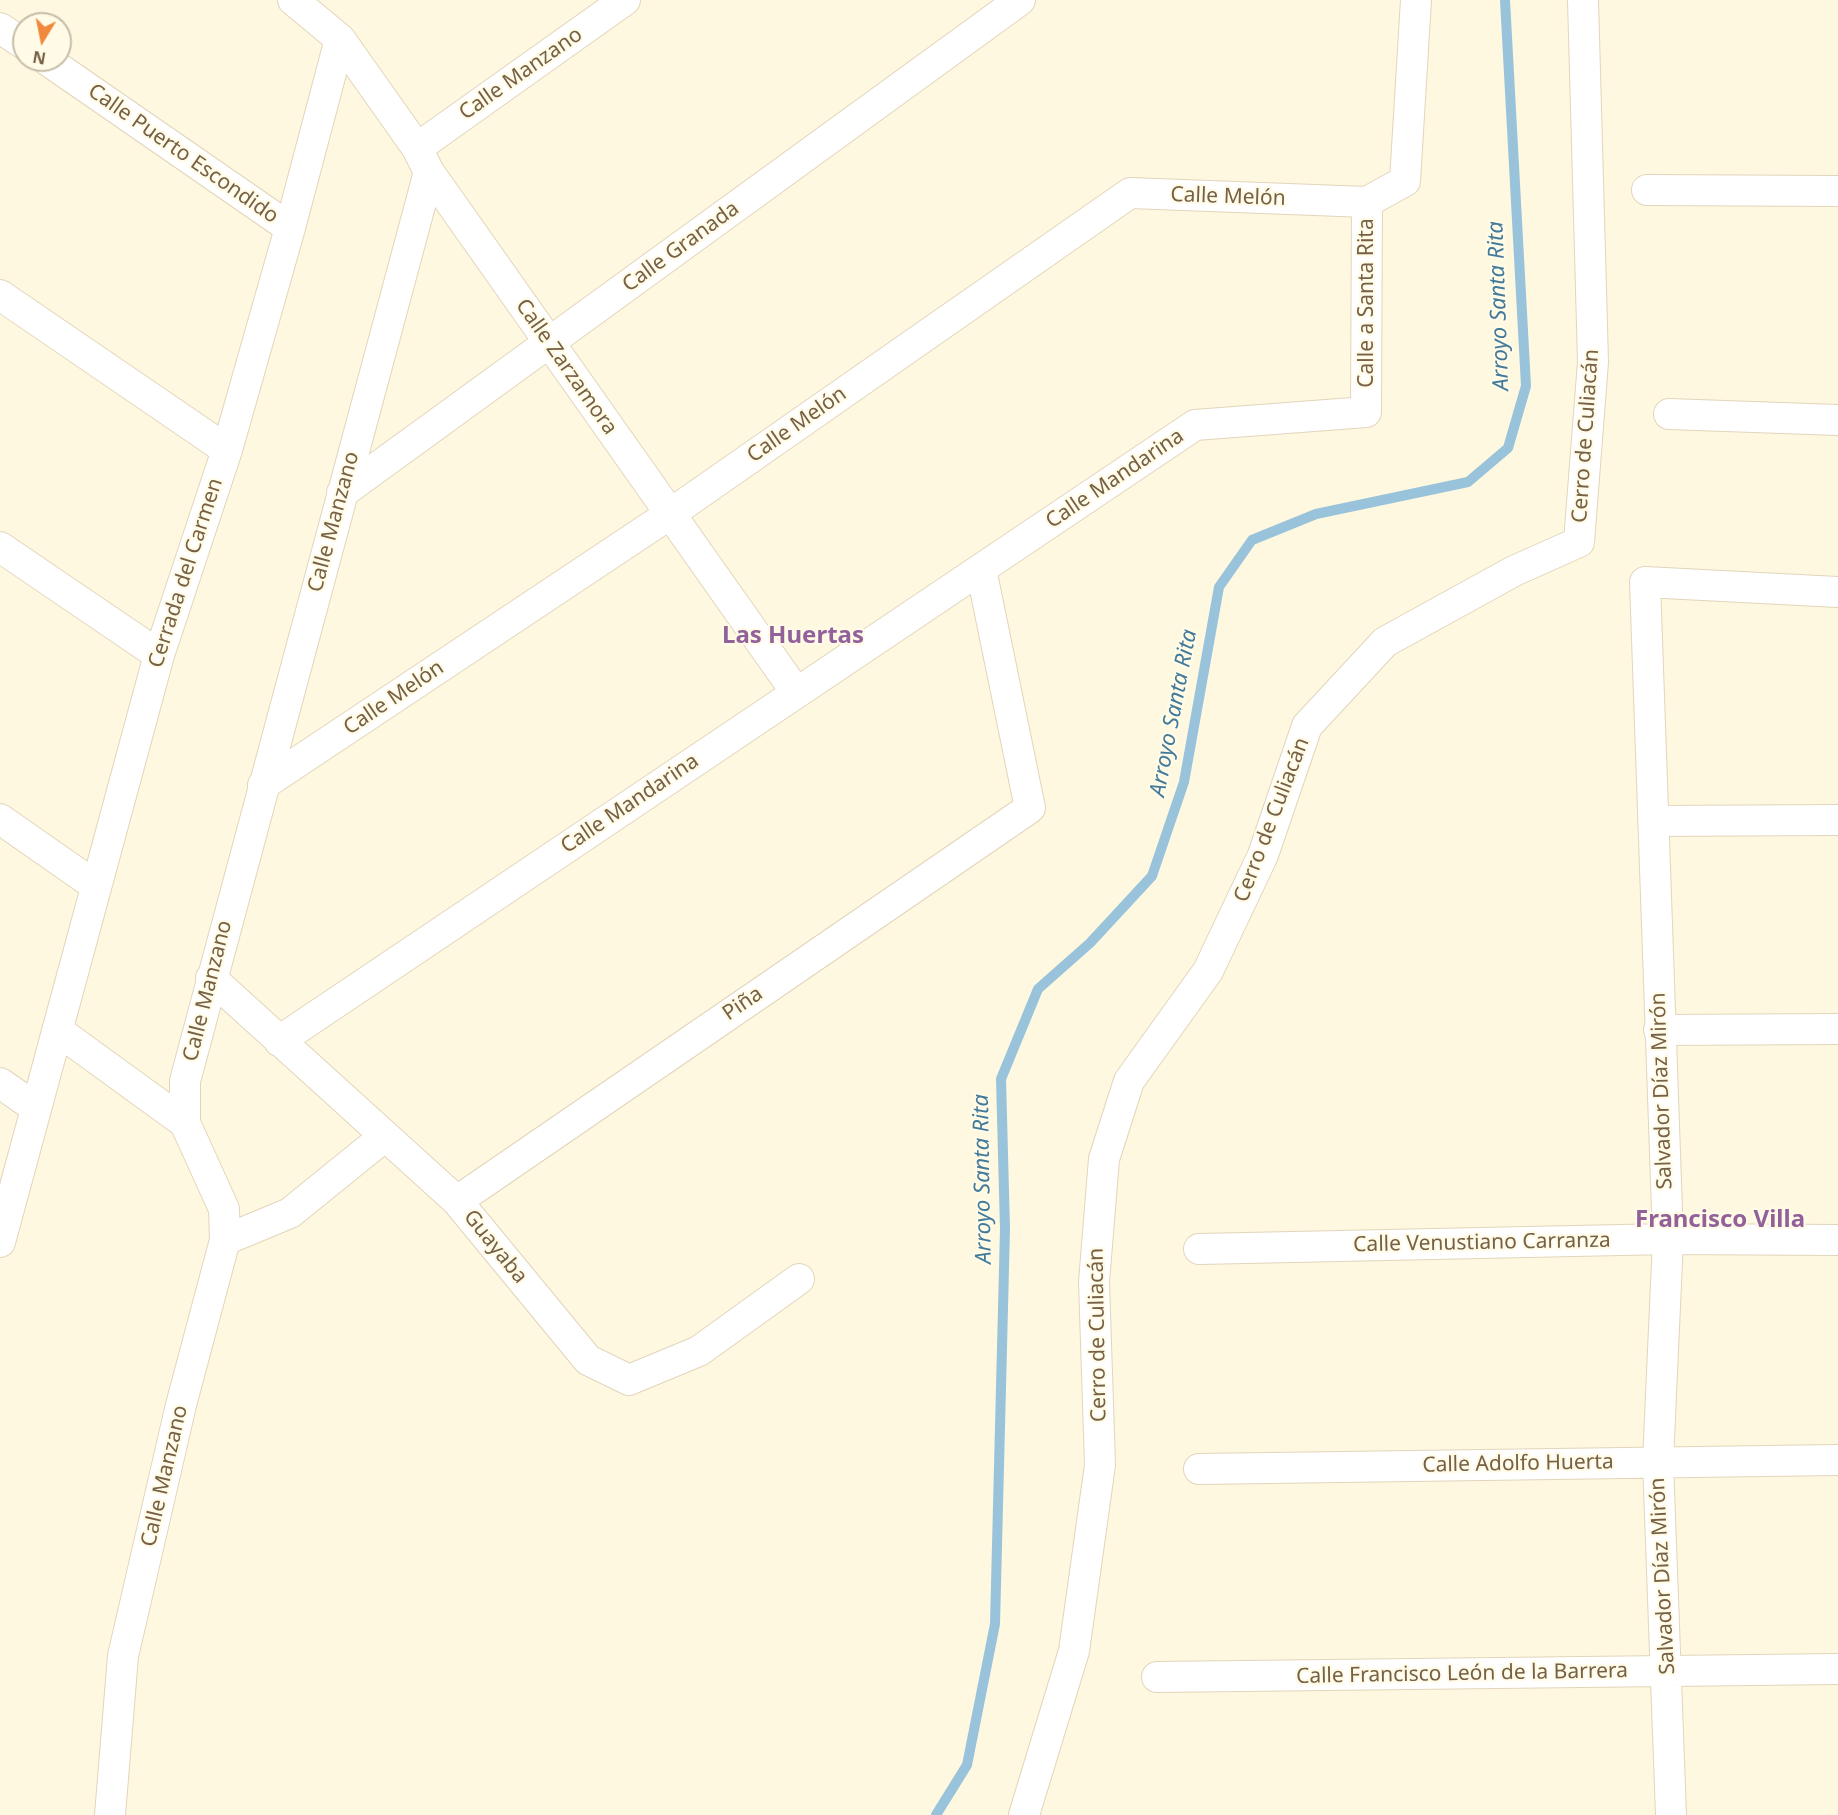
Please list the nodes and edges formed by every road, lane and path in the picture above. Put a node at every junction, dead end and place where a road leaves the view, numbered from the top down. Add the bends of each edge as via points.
1 (292, 0) edge
2 (625, 0) edge
3 (1020, 0) edge
4 (1416, 0) edge
5 (1583, 0) edge
6 (340, 39) junction
7 (64, 72) edge
8 (423, 160) junction
9 (1647, 190) dead end
10 (1838, 191) edge
11 (1367, 202) junction
12 (290, 228) junction
13 (0, 295) edge
14 (550, 344) junction
15 (1366, 412) joint
16 (1669, 414) dead end
17 (1838, 420) edge
18 (227, 450) junction
19 (342, 493) junction
20 (670, 514) junction
21 (0, 547) edge
22 (981, 568) junction
23 (1838, 592) edge
24 (159, 655) junction
25 (796, 692) junction
26 (263, 785) junction
27 (0, 819) edge
28 (1838, 820) edge
29 (1653, 821) junction
30 (96, 886) junction
31 (211, 978) junction
32 (1838, 1029) edge
33 (57, 1030) junction
34 (1659, 1030) junction
35 (279, 1041) junction
36 (0, 1083) edge
37 (36, 1108) junction
38 (185, 1124) junction
39 (385, 1136) junction
40 (457, 1201) junction
41 (1668, 1239) junction
42 (1838, 1239) edge
43 (225, 1240) junction
44 (0, 1242) edge
45 (1199, 1249) dead end
46 (799, 1279) dead end
47 (1838, 1460) edge
48 (1658, 1462) junction
49 (1199, 1469) dead end
50 (1838, 1669) edge
51 (1668, 1672) junction
52 (1157, 1677) dead end
53 (110, 1815) edge
54 (1024, 1815) edge
55 (1671, 1815) edge

1 - 6 street, Calle Zarzamora
2 - 8 street, Calle Manzano
3 - 14 street, Calle Granada
4 - 11 street, Calle a Santa Rita via 1405,181
5 - 54 street, Cerro de Culiacán via 1593,362 1579,542 1514,571 1385,642 1308,726 1263,855 1208,971 1129,1081 1104,1159 1094,1282 1100,1465 1074,1651
6 - 8 street, Calle Zarzamora
6 - 12 street, Cerrada del Carmen
7 - 12 street, Calle Puerto Escondido
8 - 14 street, Calle Zarzamora
8 - 19 street, Calle Manzano
9 - 10 street
11 - 15 street, Calle a Santa Rita
11 - 20 street, Calle Melón via 1130,193
12 - 18 street, Cerrada del Carmen
13 - 18 street
14 - 19 street, Calle Granada
14 - 20 street, Calle Zarzamora
15 - 22 street, Calle Mandarina via 1196,425
16 - 17 street
18 - 24 street, Cerrada del Carmen
19 - 26 street, Calle Manzano
20 - 25 street, Calle Zarzamora
20 - 26 street, Calle Melón
21 - 24 street
22 - 25 street, Calle Mandarina
22 - 40 street, Piña via 1030,808
23 - 29 street, Salvador Díaz Mirón via 1645,582
24 - 30 street, Cerrada del Carmen
25 - 35 street, Calle Mandarina
26 - 31 street, Calle Manzano
27 - 30 street
28 - 29 street
29 - 34 street, Salvador Díaz Mirón
30 - 33 street, Cerrada del Carmen
31 - 35 street, Guayaba
31 - 38 street, Calle Manzano via 185,1081
32 - 34 street
33 - 37 street, Cerrada del Carmen
33 - 38 street
34 - 41 street, Salvador Díaz Mirón
35 - 39 street, Guayaba
36 - 37 street
37 - 44 street, Cerrada del Carmen
38 - 43 street, Calle Manzano via 224,1209
39 - 40 street, Guayaba
39 - 43 street via 290,1213
40 - 46 street, Guayaba via 588,1360 629,1380 699,1351
41 - 42 street, Calle Venustiano Carranza
41 - 45 street, Calle Venustiano Carranza
41 - 48 street, Salvador Díaz Mirón
43 - 53 street, Calle Manzano via 180,1405 123,1656
47 - 48 street, Calle Adolfo Huerta
48 - 49 street, Calle Adolfo Huerta
48 - 51 street, Salvador Díaz Mirón
50 - 51 street, Calle Francisco León de la Barrera
51 - 52 street, Calle Francisco León de la Barrera
51 - 55 street, Salvador Díaz Mirón

